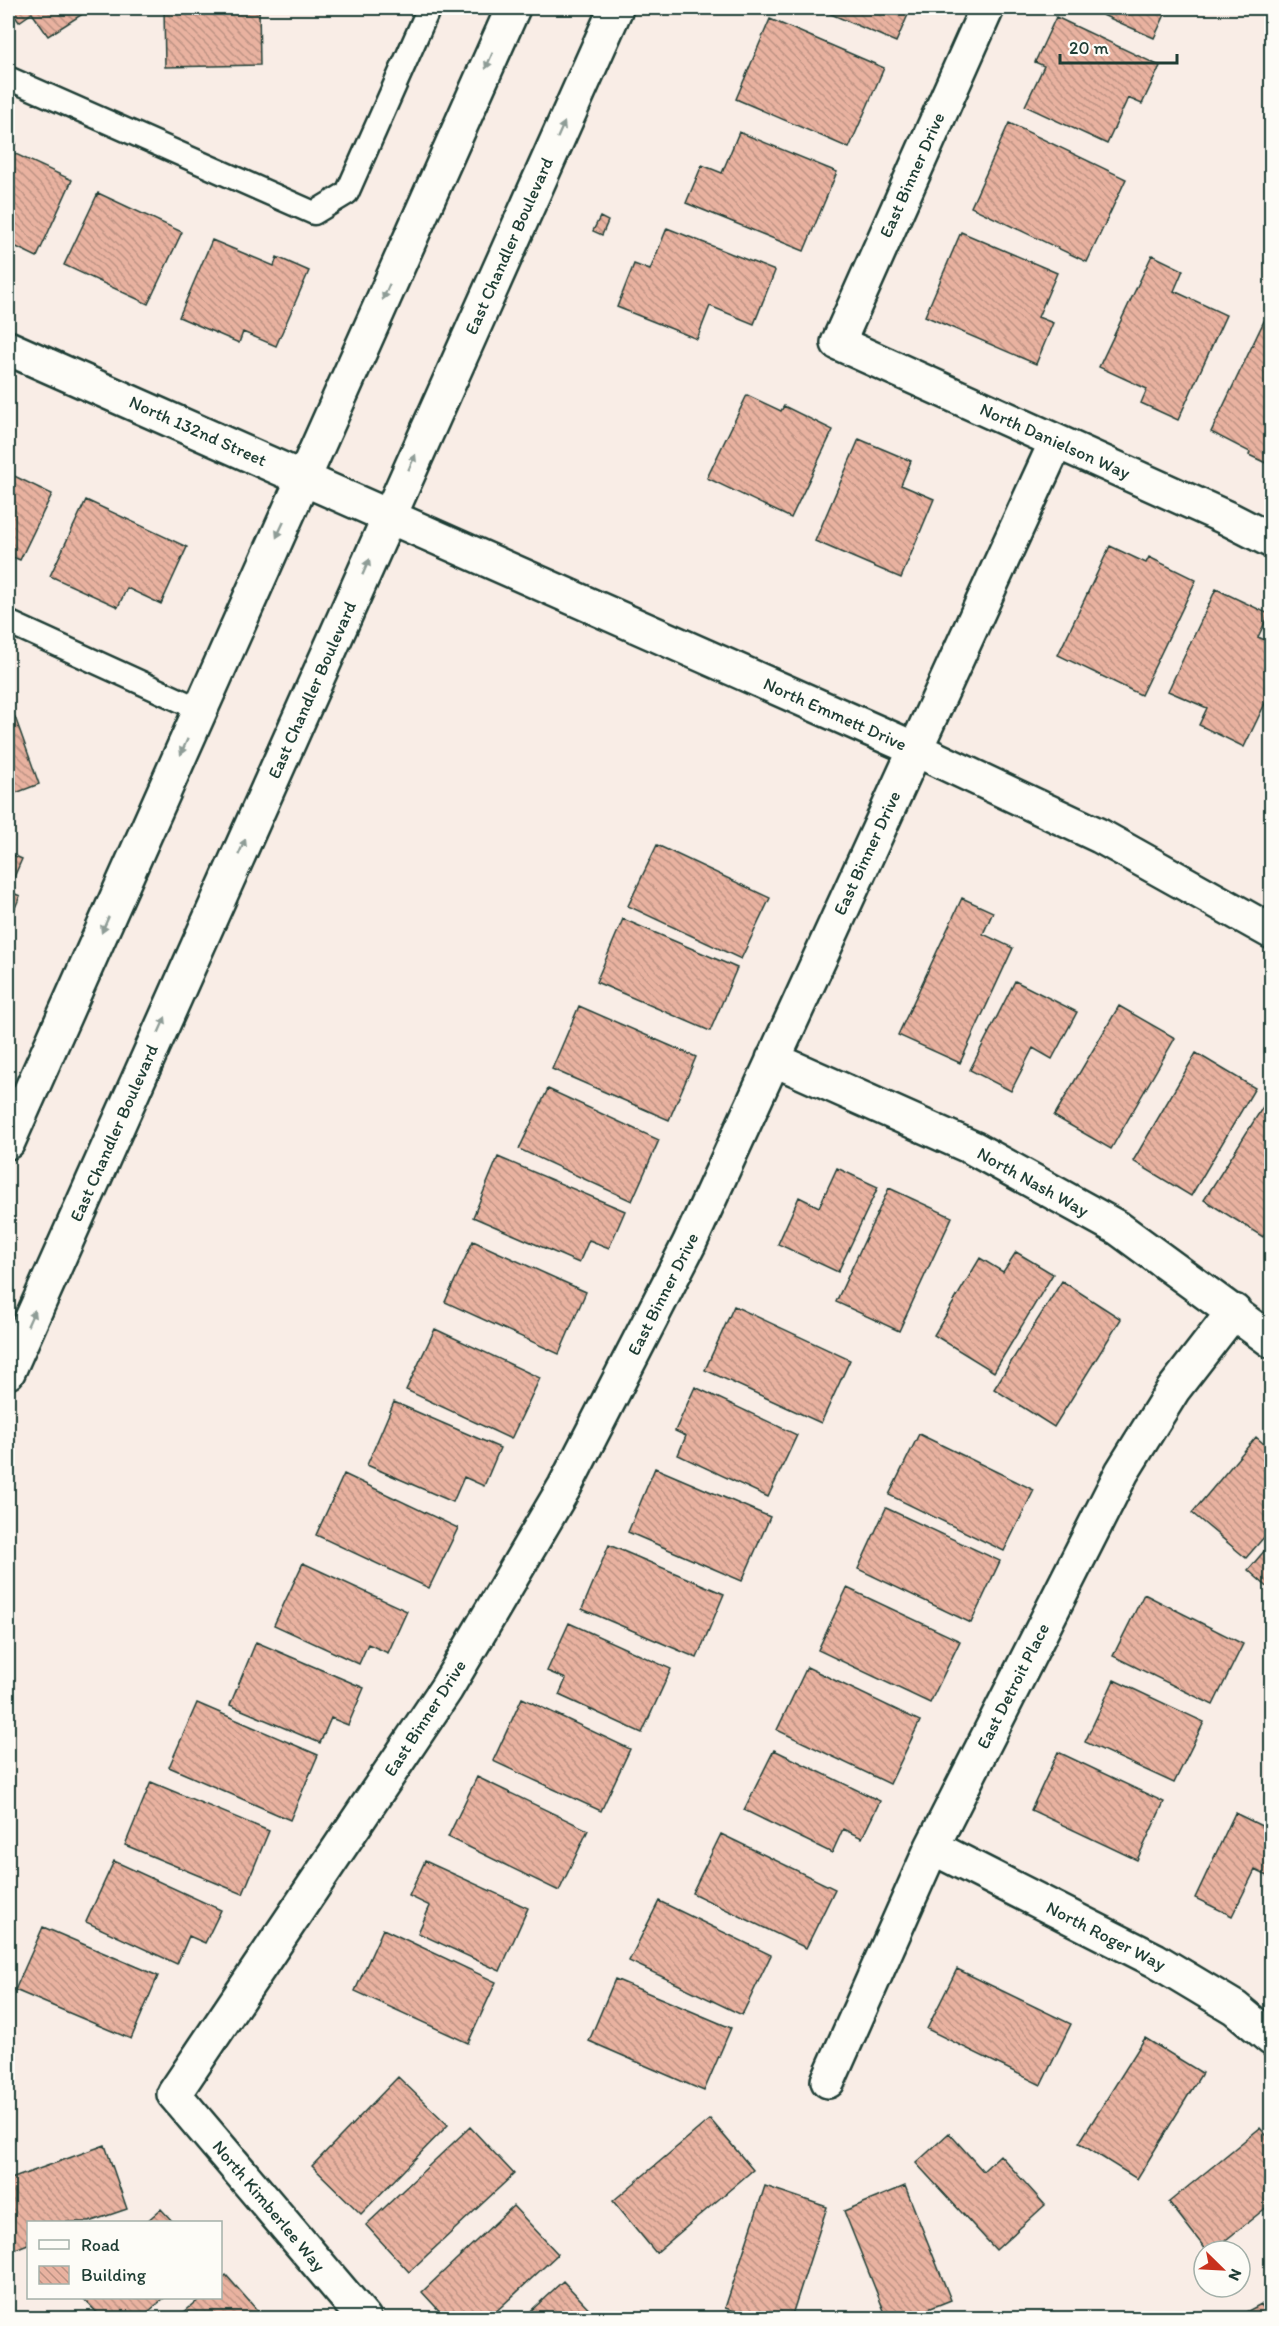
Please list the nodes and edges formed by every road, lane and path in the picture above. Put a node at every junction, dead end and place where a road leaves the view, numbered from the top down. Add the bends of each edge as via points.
1 (429, 8) edge
2 (513, 8) edge
3 (616, 8) edge
4 (987, 8) edge
5 (8, 78) edge
6 (838, 343) joint
7 (8, 348) edge
8 (1056, 442) junction
9 (305, 477) junction
10 (389, 515) junction
11 (1272, 542) edge
12 (8, 622) edge
13 (201, 710) junction
14 (915, 749) junction
15 (1272, 932) edge
16 (773, 1059) junction
17 (8, 1142) edge
18 (1234, 1311) junction
19 (1272, 1341) edge
20 (8, 1372) edge
21 (932, 1847) junction
22 (1272, 2039) edge
23 (828, 2081) dead end
24 (174, 2094) joint
25 (364, 2319) edge

1 - 5 lane via 347,193 314,213
2 -> 9 street
10 -> 3 street, East Chandler Boulevard
4 - 6 street, East Binner Drive
6 - 8 street, North Danielson Way
7 - 9 street, North 132nd Street
8 - 11 street, North Danielson Way
8 - 14 street, East Binner Drive
9 - 10 street, North 132nd Street
9 -> 13 street
10 - 14 street, North Emmett Drive
20 -> 10 street, East Chandler Boulevard
12 - 13 lane
13 -> 17 street
14 - 15 street, North Emmett Drive via 1100,836
14 - 16 street, East Binner Drive
16 - 18 street, North Nash Way via 973,1148 1118,1228
16 - 24 street, East Binner Drive via 689,1244 565,1486 446,1689
18 - 19 street, North Nash Way
18 - 21 street, East Detroit Place via 1173,1390 1122,1472
21 - 22 street, North Roger Way via 1155,1960 1235,2008
21 - 23 street, East Detroit Place
24 - 25 street, North Kimberlee Way

